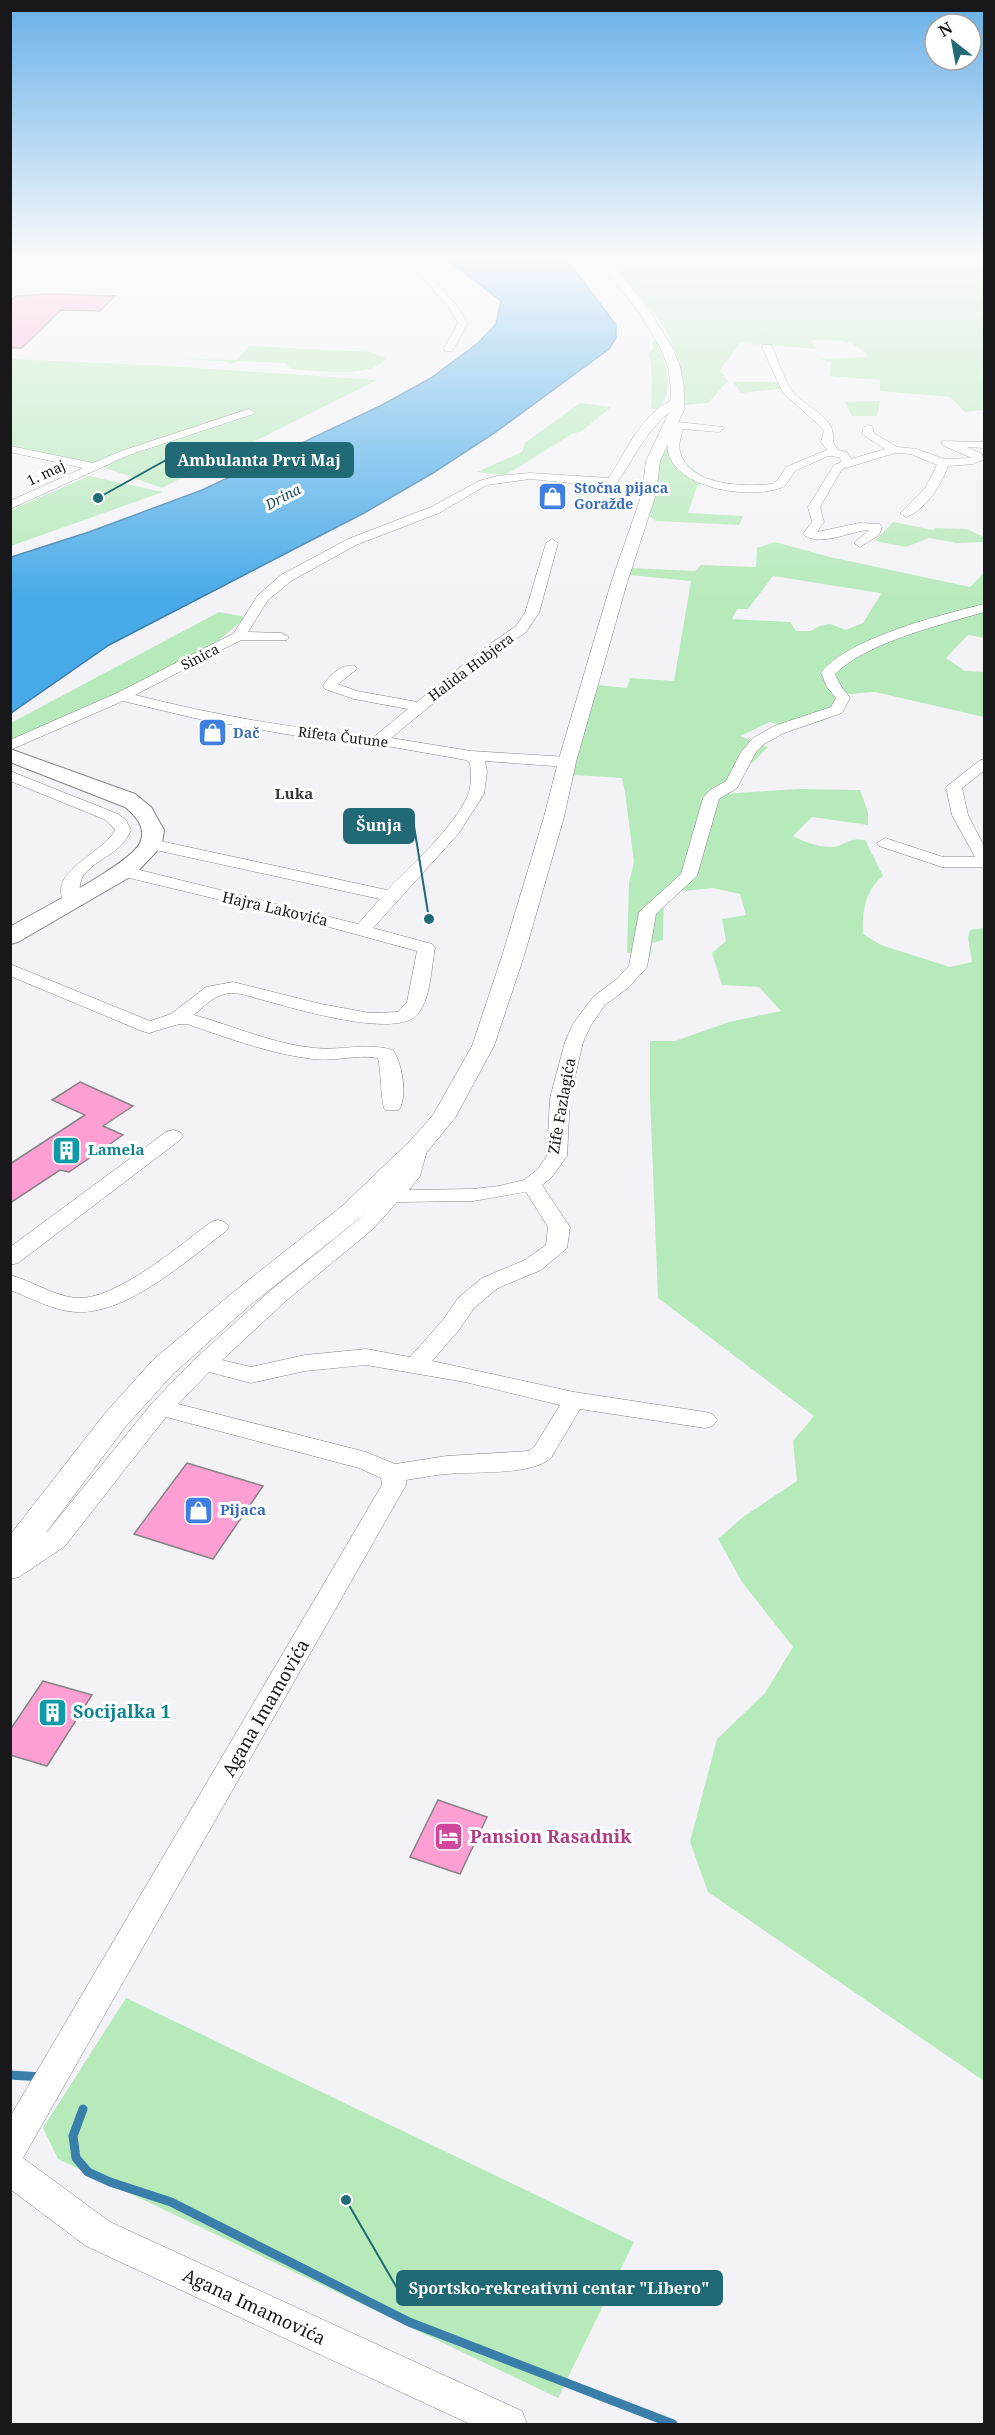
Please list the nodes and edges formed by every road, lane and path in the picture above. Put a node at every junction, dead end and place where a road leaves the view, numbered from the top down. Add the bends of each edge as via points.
1 (673, 372) edge
2 (778, 372) edge
3 (678, 401) junction
4 (249, 412) dead end
5 (674, 425) junction
6 (867, 428) dead end
7 (719, 429) dead end
8 (984, 446) edge
9 (894, 450) junction
10 (13, 451) edge
11 (834, 452) junction
12 (847, 462) junction
13 (944, 463) junction
14 (94, 467) junction
15 (777, 486) junction
16 (763, 503) dead end
17 (10, 506) edge
18 (906, 513) dead end
19 (552, 543) dead end
20 (860, 543) dead end
21 (984, 608) edge
22 (239, 636) junction
23 (282, 637) dead end
24 (350, 669) dead end
25 (122, 696) junction
26 (418, 707) junction
27 (378, 741) junction
28 (10, 746) edge
29 (10, 755) edge
30 (471, 756) junction
31 (567, 762) junction
32 (984, 764) edge
33 (10, 775) edge
34 (885, 843) dead end
35 (151, 844) junction
36 (984, 860) edge
37 (123, 871) junction
38 (391, 896) junction
39 (71, 900) junction
40 (362, 931) junction
41 (10, 936) edge
42 (10, 969) edge
43 (178, 1018) junction
44 (392, 1106) dead end
45 (173, 1136) dead end
46 (418, 1147) junction
47 (531, 1184) junction
48 (393, 1196) junction
49 (218, 1227) dead end
50 (10, 1258) edge
51 (10, 1282) edge
52 (204, 1363) junction
53 (416, 1364) junction
54 (574, 1400) junction
55 (161, 1408) junction
56 (705, 1420) dead end
57 (393, 1473) junction
58 (10, 1558) edge
59 (10, 1570) edge
60 (10, 2149) edge
61 (10, 2169) edge
62 (509, 2424) edge

1 - 3 street
2 - 11 street via 787,391 825,425 829,431 827,442
3 - 5 street
3 - 22 street via 655,415 613,481 530,476 483,483 435,510 352,542 286,578 263,598
4 - 14 street, 1. maj
5 - 7 street
5 - 15 street via 674,454 683,468 699,478 731,487
5 - 31 street via 653,461 649,494
6 - 9 street via 868,434
8 - 13 street via 946,442 978,456 973,461
9 - 12 street
9 - 13 street via 913,451
10 - 14 street, 1. maj
11 - 12 street via 843,454
11 - 15 street via 790,469 784,483
12 - 20 street via 838,467 814,507 818,522 809,534 876,526 875,532
13 - 18 street via 924,496
14 - 17 street, 1. maj
15 - 16 street
19 - 26 street, Halida Hubjera via 532,613 521,629
21 - 47 street, Zife Fazlagića via 919,626 841,660 828,673 843,698 837,710 770,733 753,746 733,783 715,792 689,876 648,912 638,967 600,1001 574,1041 561,1098 557,1156
22 - 23 street, Sinica
22 - 25 street, Sinica
24 - 26 street via 330,686 354,695
25 - 27 street, Rifeta Čutune via 243,723
25 - 28 street, Sinica
26 - 27 street, Halida Hubjera
27 - 30 street, Rifeta Čutune
29 - 35 main road via 138,805 151,824
30 - 31 street, Rifeta Čutune
30 - 38 street via 477,761 479,772 476,794 451,833
31 - 46 street via 535,883 483,1046 443,1118
32 - 36 street via 954,787 953,800
33 - 39 street via 120,823 123,830 116,846 72,880
34 - 36 street via 942,862
35 - 37 main road
35 - 38 street
37 - 39 main road
37 - 40 street, Hajra Lakovića
38 - 40 street
39 - 41 main road
40 - 43 street, Hajra Lakovića via 426,948 416,1002 403,1017 362,1018 233,987 212,991
42 - 43 street via 149,1027
43 - 44 street via 314,1053 337,1055 375,1050 386,1054 395,1097
45 - 50 street
46 - 48 street via 410,1176
46 - 58 street via 351,1212 163,1367 116,1419
47 - 48 street via 473,1195
47 - 53 street via 559,1227 556,1248 533,1265 490,1283 466,1304
48 - 52 street via 366,1224
49 - 51 street via 128,1290 99,1302 76,1305
52 - 53 street via 251,1375 305,1363 366,1357
52 - 55 street
53 - 54 street
54 - 56 street
54 - 57 street via 537,1457
55 - 57 street via 366,1461
55 - 59 street via 56,1539
57 - 60 street, Agana Imamovića via 394,1485
61 - 62 street, Agana Imamovića via 98,2234

